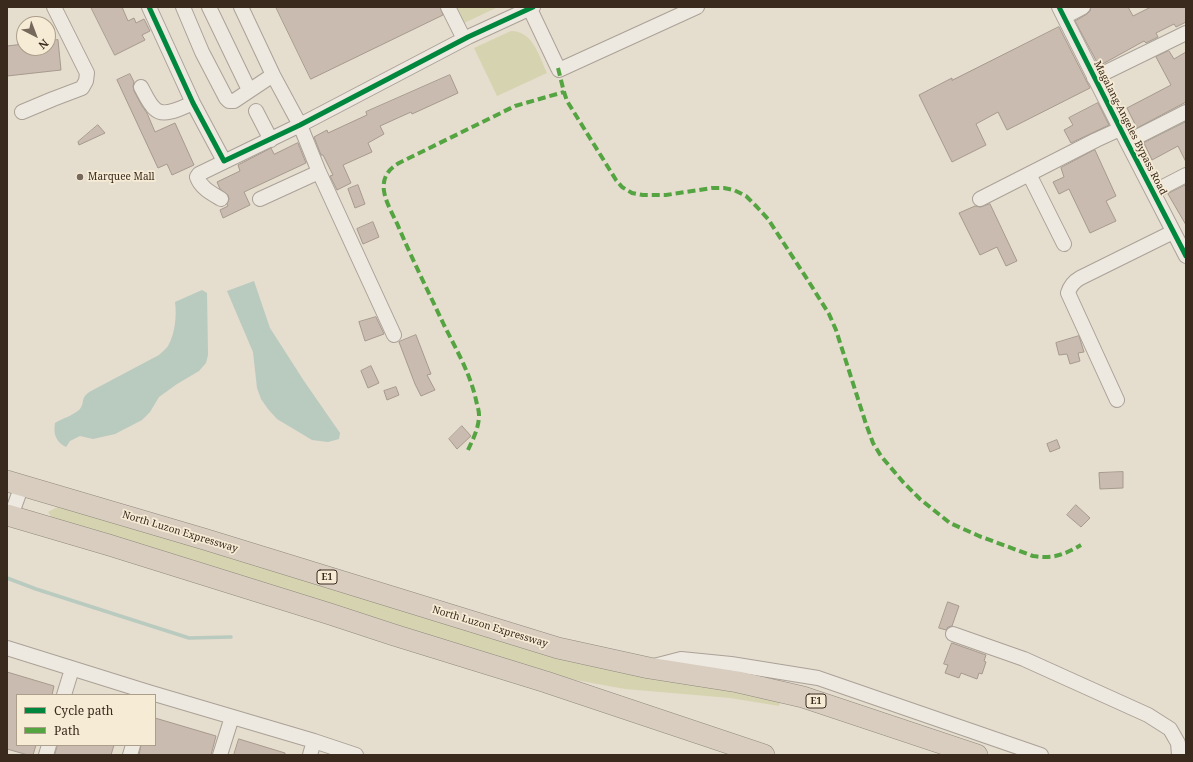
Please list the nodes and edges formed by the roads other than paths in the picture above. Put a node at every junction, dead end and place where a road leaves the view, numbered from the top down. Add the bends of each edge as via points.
1 (54, 7) edge
2 (149, 7) edge
3 (183, 7) edge
4 (209, 7) edge
5 (241, 7) edge
6 (448, 7) edge
7 (697, 7) edge
8 (1083, 7) edge
9 (531, 8) edge
10 (1061, 12) edge
11 (1186, 33) edge
12 (466, 38) junction
13 (273, 75) junction
14 (1094, 78) junction
15 (141, 87) dead end
16 (249, 90) junction
17 (194, 103) junction
18 (256, 111) dead end
19 (22, 112) dead end
20 (1186, 112) edge
21 (300, 126) junction
22 (1120, 129) junction
23 (271, 140) junction
24 (1127, 142) junction
25 (224, 161) junction
26 (319, 172) junction
27 (1030, 174) junction
28 (1186, 175) edge
29 (1153, 192) junction
30 (221, 199) dead end
31 (260, 199) dead end
32 (980, 199) dead end
33 (1173, 232) junction
34 (1064, 244) dead end
35 (1186, 256) edge
36 (394, 335) dead end
37 (1117, 400) dead end
38 (15, 483) edge
39 (9, 516) edge
40 (953, 634) dead end
41 (7, 648) edge
42 (649, 668) junction
43 (72, 669) junction
44 (64, 694) edge
45 (148, 694) edge
46 (156, 696) edge
47 (232, 717) junction
48 (314, 741) junction
49 (220, 755) edge
50 (310, 755) edge
51 (356, 755) edge
52 (764, 755) edge
53 (977, 755) edge
54 (1041, 755) edge
55 (1179, 755) edge

1 - 19 street via 87,73 86,81 82,88
2 - 17 street
3 - 16 street via 202,52 226,98 234,101
4 - 16 street
5 - 13 street
6 - 12 street
7 - 9 street via 559,69
8 - 10 street
9 - 12 street
10 - 14 street, Magalang-Angeles Bypass Road
11 - 14 street
12 - 21 street
13 - 16 street
13 - 21 street
14 - 22 street, Magalang-Angeles Bypass Road
15 - 17 street via 154,109 160,113
17 - 25 street
18 - 23 street
20 - 24 street
21 - 23 street
21 - 26 street
22 - 24 street, Magalang-Angeles Bypass Road
22 - 27 street
23 - 25 street
24 - 29 street, Magalang-Angeles Bypass Road
25 - 30 street via 197,177 202,187
26 - 31 street
26 - 36 street
27 - 32 street
27 - 34 street
28 - 29 street
29 - 33 street, Magalang-Angeles Bypass Road
33 - 35 street, Magalang-Angeles Bypass Road
33 - 37 street via 1080,278 1069,287 1068,293
38 - 39 street
38 - 42 highway, North Luzon Expressway / E1 via 558,648
39 - 52 highway via 323,611
40 - 55 street via 1024,660 1148,715 1170,729 1178,743
41 - 43 street
42 - 53 highway, North Luzon Expressway / E1 via 738,682 803,697
42 - 54 street via 681,659 818,678
43 - 44 street
43 - 45 street
46 - 47 street
47 - 48 street
47 - 49 street
48 - 50 street
48 - 51 street

